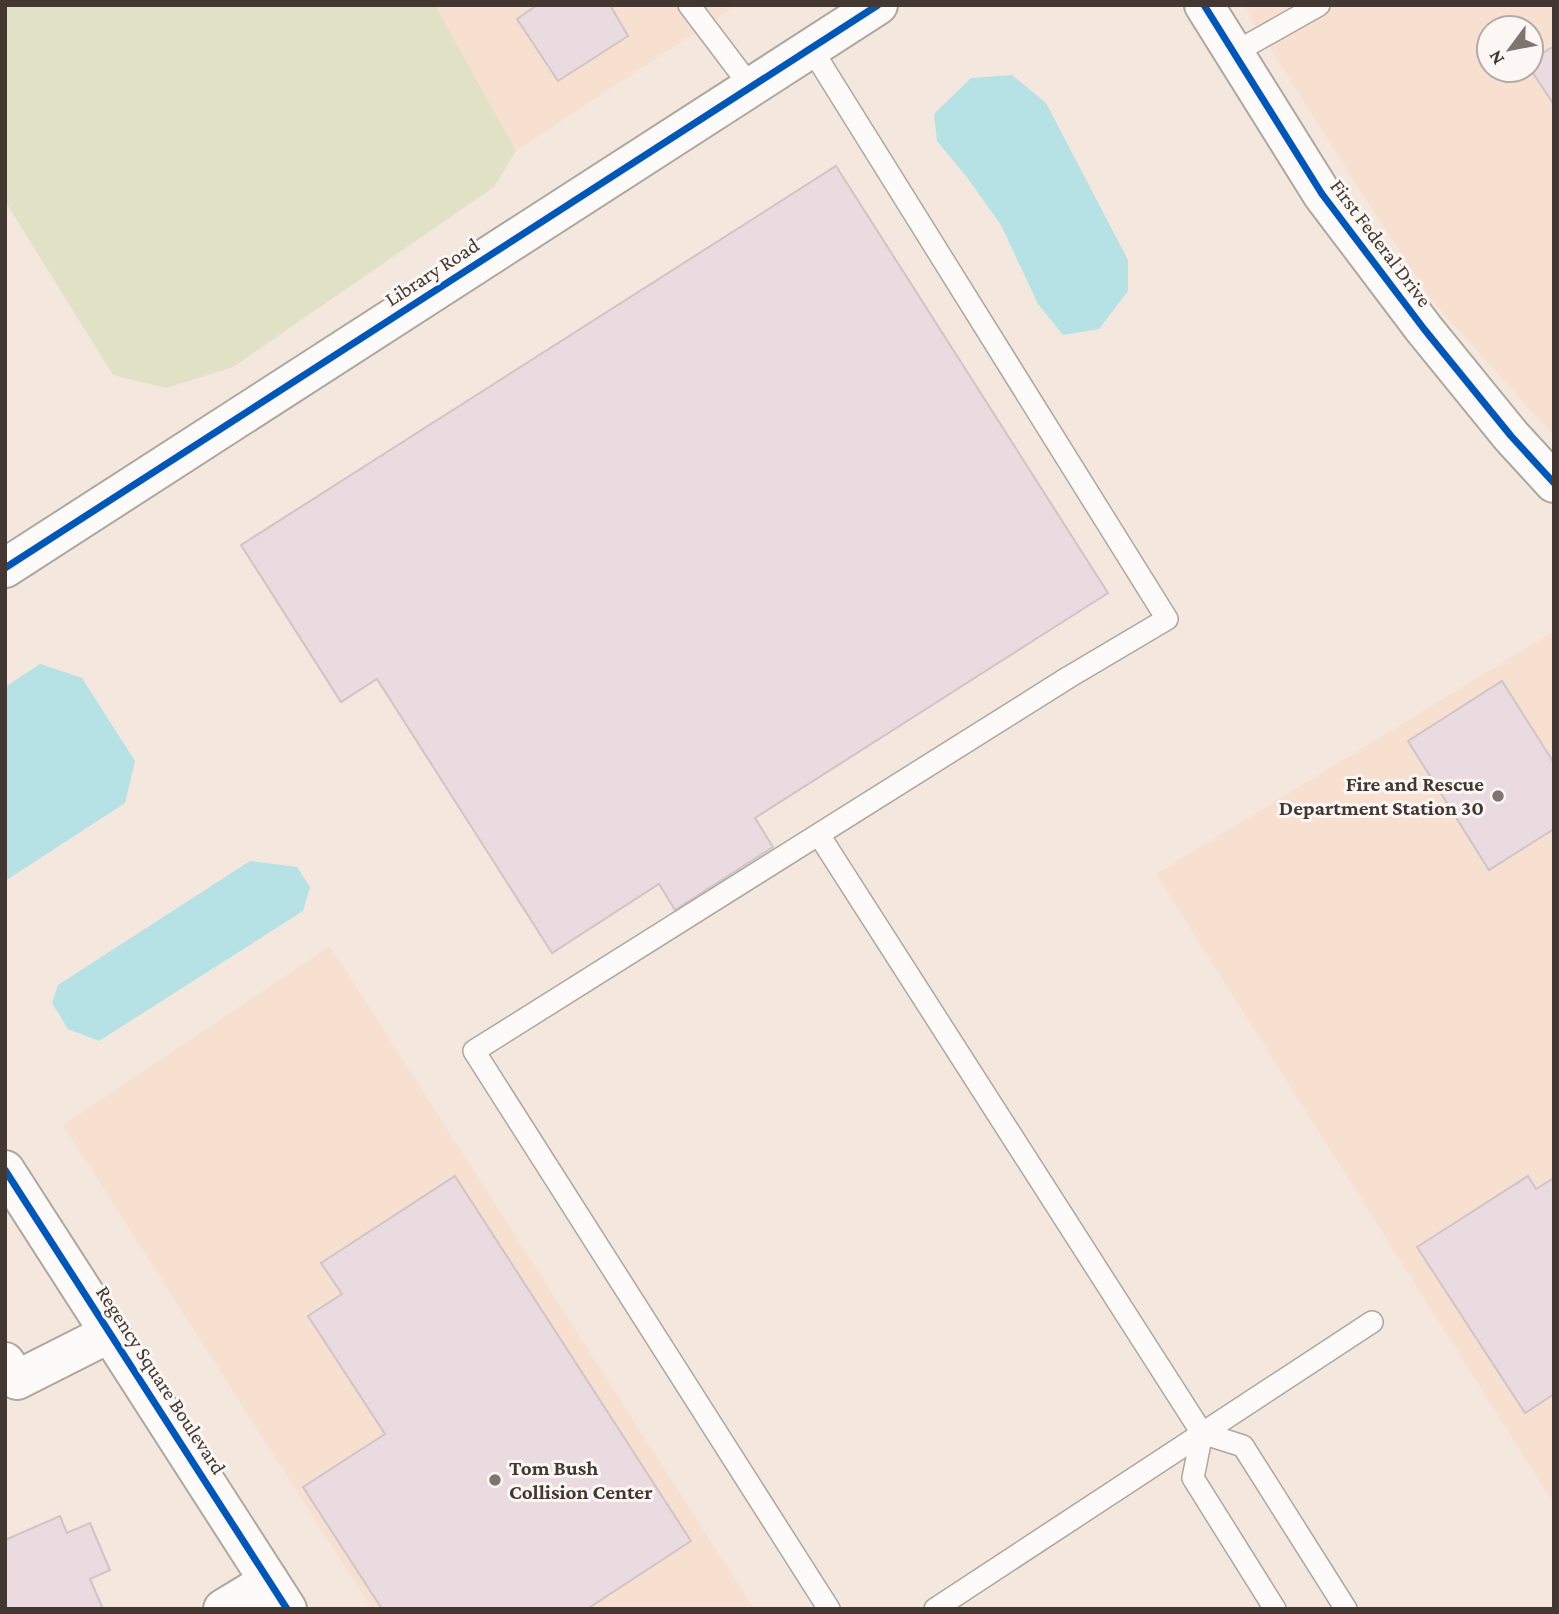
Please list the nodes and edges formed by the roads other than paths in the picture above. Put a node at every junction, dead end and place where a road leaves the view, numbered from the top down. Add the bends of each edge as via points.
1 (689, 5) edge
2 (878, 5) edge
3 (1204, 5) edge
4 (1319, 5) edge
5 (811, 48) junction
6 (1234, 53) junction
7 (751, 87) junction
8 (1554, 484) edge
9 (5, 568) edge
10 (819, 835) junction
11 (5, 1170) edge
12 (1372, 1322) dead end
13 (110, 1333) junction
14 (5, 1362) edge
15 (1202, 1433) junction
16 (278, 1595) edge
17 (223, 1609) edge
18 (829, 1609) edge
19 (935, 1609) edge
20 (1275, 1609) edge
21 (1346, 1609) edge

1 - 7 lane
2 - 5 street, Library Road
3 - 6 street, First Federal Drive
4 - 6 lane
5 - 7 street, Library Road
5 - 10 lane via 1167,619
6 - 8 street, First Federal Drive via 1322,194 1447,358
7 - 9 street, Library Road
10 - 15 lane
10 - 18 lane via 474,1051
11 - 13 street, Regency Square Boulevard
12 - 15 lane
13 - 14 street via 17,1380
13 - 16 street, Regency Square Boulevard
15 - 19 lane
15 - 20 lane via 1194,1478
15 - 21 lane via 1243,1447
16 - 17 street

